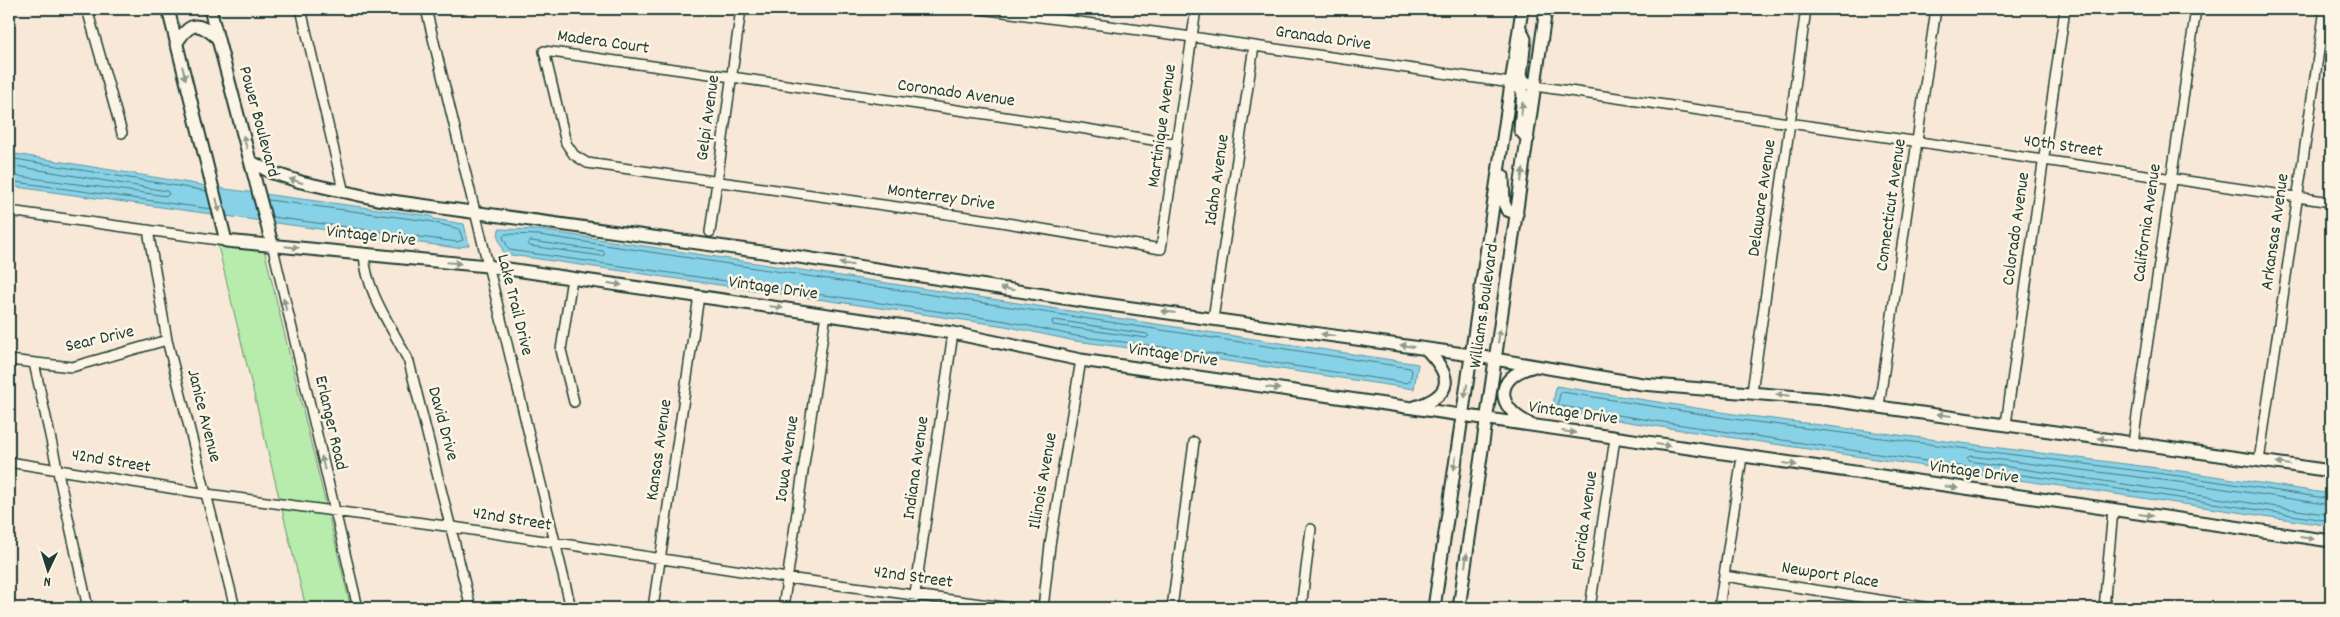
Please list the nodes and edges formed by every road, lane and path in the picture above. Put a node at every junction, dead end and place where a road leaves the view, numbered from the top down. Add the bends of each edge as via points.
1 (87, 9) edge
2 (168, 9) edge
3 (210, 9) edge
4 (301, 9) edge
5 (426, 9) edge
6 (741, 9) edge
7 (981, 9) edge
8 (1196, 9) edge
9 (1522, 9) edge
10 (1546, 9) edge
11 (1806, 9) edge
12 (1936, 9) edge
13 (2065, 9) edge
14 (2196, 9) edge
15 (2325, 9) edge
16 (1519, 27) junction
17 (1192, 36) junction
18 (216, 37) junction
19 (176, 44) junction
20 (1254, 46) junction
21 (732, 76) junction
22 (1511, 83) junction
23 (1535, 86) junction
24 (1790, 124) junction
25 (122, 134) dead end
26 (1502, 139) junction
27 (1528, 139) junction
28 (1917, 143) junction
29 (1177, 144) junction
30 (2043, 160) junction
31 (250, 161) junction
32 (2170, 179) junction
33 (716, 183) junction
34 (344, 193) junction
35 (2298, 197) junction
36 (2331, 202) edge
37 (9, 211) edge
38 (476, 212) junction
39 (1517, 214) junction
40 (148, 230) junction
41 (710, 232) dead end
42 (226, 241) junction
43 (272, 244) junction
44 (1161, 249) joint
45 (364, 254) junction
46 (487, 266) junction
47 (572, 278) junction
48 (699, 296) junction
49 (826, 314) junction
50 (1213, 319) junction
51 (953, 333) junction
52 (167, 340) junction
53 (1426, 349) junction
54 (1471, 355) junction
55 (1495, 358) junction
56 (9, 360) edge
57 (1081, 360) junction
58 (34, 363) junction
59 (1536, 366) junction
60 (1752, 392) junction
61 (574, 402) dead end
62 (1879, 406) junction
63 (1413, 408) junction
64 (1462, 415) junction
65 (1486, 419) junction
66 (2006, 424) junction
67 (1535, 427) junction
68 (1615, 438) junction
69 (1194, 442) dead end
70 (2133, 443) junction
71 (1742, 457) junction
72 (2259, 461) junction
73 (9, 462) edge
74 (57, 470) junction
75 (2331, 471) edge
76 (206, 494) junction
77 (2114, 510) junction
78 (335, 511) junction
79 (453, 527) junction
80 (1311, 530) dead end
81 (2331, 541) edge
82 (555, 543) junction
83 (660, 559) junction
84 (1724, 576) junction
85 (787, 578) junction
86 (915, 595) junction
87 (88, 608) edge
88 (235, 608) edge
89 (358, 608) edge
90 (472, 608) edge
91 (571, 608) edge
92 (653, 608) edge
93 (783, 608) edge
94 (913, 608) edge
95 (1011, 608) edge
96 (1043, 608) edge
97 (1172, 608) edge
98 (1301, 608) edge
99 (1434, 608) edge
100 (1459, 608) edge
101 (1590, 608) edge
102 (1719, 608) edge
103 (1931, 608) edge
104 (2104, 608) edge

1 - 25 street
2 - 19 street
3 - 18 street, Power Boulevard
4 - 34 street
5 - 38 street, Lake Trail Drive
6 - 21 street, Gelpi Avenue
7 - 17 street, Granada Drive
8 - 17 street, Martinique Avenue
9 - 16 street, Williams Boulevard
10 - 23 street, Williams Boulevard
11 - 24 street, Delaware Avenue
12 - 28 street, Connecticut Avenue
13 - 30 street, Colorado Avenue
14 - 32 street, California Avenue
15 - 35 street, Arkansas Avenue
16 - 22 street, Williams Boulevard
16 - 23 street via 1525,39 1521,76 1525,82
17 - 20 street, Granada Drive
17 - 29 street, Martinique Avenue
18 - 19 street via 206,28 192,26 184,31
31 -> 18 street, Power Boulevard
19 -> 42 street
20 - 22 street, Granada Drive
20 - 50 street, Idaho Avenue
21 - 29 street, Coronado Avenue
21 - 33 street, Gelpi Avenue
21 - 33 street, Madera Court via 544,51 566,143 574,155 587,163
22 - 26 street, Williams Boulevard
27 -> 22 street via 1520,130 1523,92
23 - 24 street, 40th Street
23 - 27 street, Williams Boulevard
24 - 28 street, 40th Street
24 - 60 street, Delaware Avenue
26 - 39 street via 1504,203 1507,210
26 - 54 street, Williams Boulevard
39 -> 27 street, Williams Boulevard
28 - 30 street, 40th Street
28 - 62 street, Connecticut Avenue
29 - 44 street, Martinique Avenue
30 - 32 street, 40th Street
30 - 66 street, Colorado Avenue
34 -> 31 street, Vintage Drive via 293,180
31 - 43 street, Power Boulevard
32 - 35 street, 40th Street
32 - 70 street, California Avenue
33 - 41 street, Gelpi Avenue
33 - 44 street, Monterrey Drive via 989,220
34 - 38 street, Vintage Drive
35 - 36 street, 40th Street
35 - 72 street, Arkansas Avenue
37 - 40 street, Vintage Drive
38 - 46 street, Lake Trail Drive
50 -> 38 street, Vintage Drive
55 -> 39 street, Williams Boulevard
40 - 42 street, Vintage Drive
40 - 52 street, Janice Avenue
42 - 43 street, Vintage Drive
43 -> 45 street, Vintage Drive
78 -> 43 street, Erlanger Road
45 -> 46 street, Vintage Drive
45 - 79 street, David Drive via 371,289 409,362
46 - 47 street, Vintage Drive
46 - 82 street, Lake Trail Drive
47 -> 48 street, Vintage Drive
47 - 61 street via 562,350
48 -> 49 street, Vintage Drive
48 - 83 street, Kansas Avenue
49 - 51 street, Vintage Drive
49 - 85 street, Iowa Avenue
53 -> 50 street, Vintage Drive
51 - 57 street, Vintage Drive
51 - 86 street, Indiana Avenue
52 - 58 street, Sear Drive via 72,367
52 - 76 street, Janice Avenue
53 - 54 street, Vintage Drive
53 - 63 street via 1441,364 1445,382 1438,397
54 - 55 street, Vintage Drive
54 -> 64 street, Williams Boulevard
55 - 59 street, Vintage Drive
55 - 65 street, Williams Boulevard
56 - 58 street, Sear Drive
57 -> 63 street, Vintage Drive
57 - 96 street, Illinois Avenue via 1050,545
58 - 74 street
59 - 60 street, Vintage Drive via 1642,384
59 - 67 street via 1512,374 1503,393 1509,410
62 -> 60 street, Vintage Drive
66 -> 62 street, Vintage Drive
63 - 64 street, Vintage Drive
64 - 65 street, Vintage Drive
64 -> 99 street, Williams Boulevard
65 - 67 street, Vintage Drive
100 -> 65 street, Williams Boulevard
70 -> 66 street, Vintage Drive
67 -> 68 street, Vintage Drive
68 -> 71 street, Vintage Drive
68 - 101 street, Florida Avenue
69 - 97 street
70 - 72 street, Vintage Drive
71 -> 77 street, Vintage Drive
71 - 84 street
75 -> 72 street, Vintage Drive
73 - 74 street, 42nd Street
74 - 76 street, 42nd Street
74 - 87 street
76 - 78 street, 42nd Street
76 - 88 street, Janice Avenue
77 -> 81 street, Vintage Drive
77 - 104 street
78 - 79 street, 42nd Street
78 - 89 street, Erlanger Road
79 - 82 street, 42nd Street
79 - 90 street, David Drive
80 - 98 street
82 - 83 street, 42nd Street
82 - 91 street, Lake Trail Drive
83 - 85 street, 42nd Street
83 - 92 street, Kansas Avenue
84 - 102 street
84 - 103 street, Newport Place
85 - 86 street, 42nd Street
85 - 93 street, Iowa Avenue
86 - 94 street, Indiana Avenue
86 - 95 street, 42nd Street

